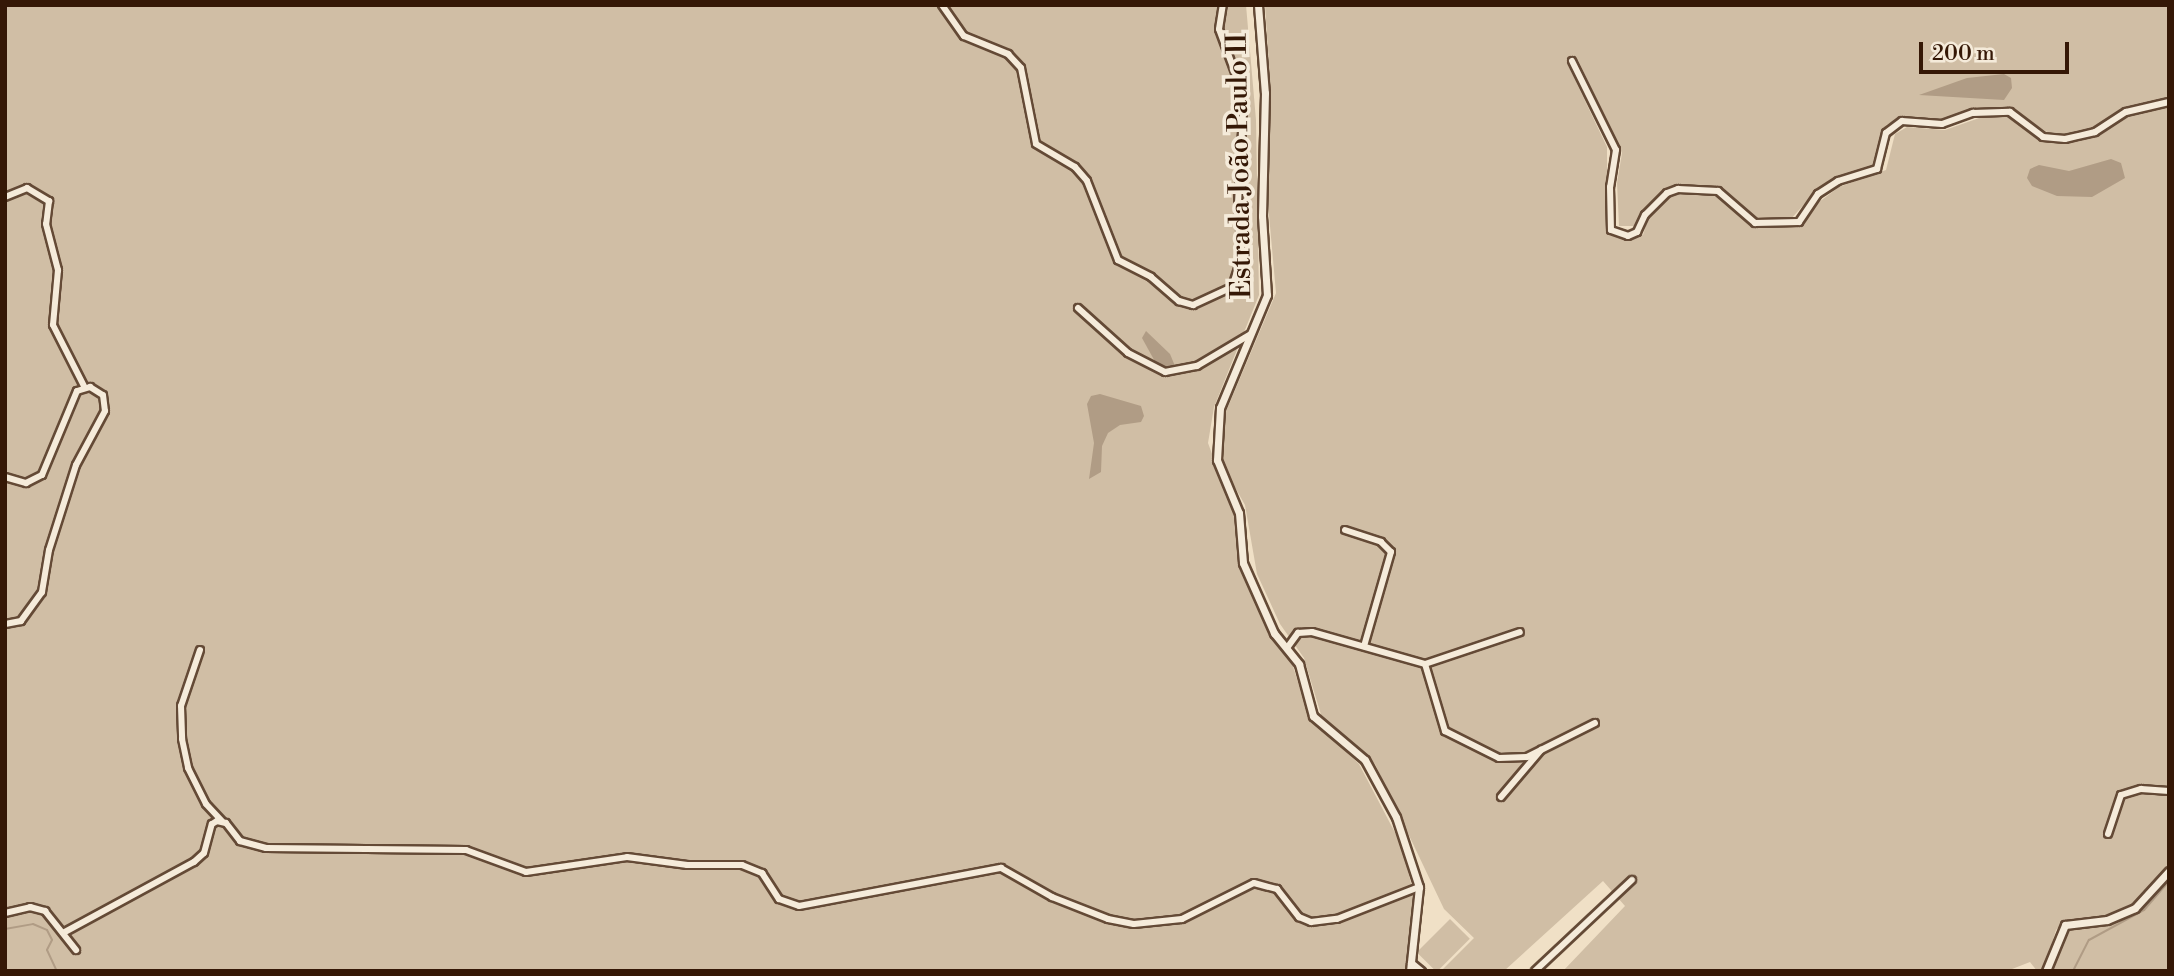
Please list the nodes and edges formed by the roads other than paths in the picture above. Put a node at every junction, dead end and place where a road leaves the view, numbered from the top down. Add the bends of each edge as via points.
1 (942, 5) edge
2 (1223, 5) edge
3 (1258, 5) edge
4 (1572, 61) dead end
5 (2169, 102) edge
6 (5, 197) edge
7 (1078, 308) dead end
8 (1253, 333) junction
9 (84, 386) junction
10 (5, 477) edge
11 (1345, 530) dead end
12 (5, 624) edge
13 (1520, 632) dead end
14 (1364, 646) junction
15 (1287, 648) junction
16 (200, 650) dead end
17 (1425, 664) junction
18 (1595, 723) dead end
19 (1541, 750) junction
20 (2169, 791) edge
21 (1501, 797) dead end
22 (223, 822) junction
23 (2108, 834) dead end
24 (2169, 871) edge
25 (1632, 880) dead end
26 (1419, 887) junction
27 (5, 913) edge
28 (63, 933) junction
29 (76, 950) dead end
30 (1411, 967) edge
31 (1421, 971) edge
32 (1535, 971) edge
33 (2046, 971) edge

1 - 2 street via 964,36 1008,54 1021,68 1036,144 1075,167 1087,181 1118,260 1192,305 1232,287 1242,257 1238,203 1244,97 1219,29
3 - 8 street, Estrada João Paulo II via 1265,93 1262,216 1268,284
4 - 5 street via 1616,150 1610,187 1611,230 1628,236 1637,232 1645,215 1667,193 1678,189 1718,191 1755,223 1795,224 1818,194 1838,181 1877,169 1886,133 1907,120 1935,125 1973,113 2010,112 2043,137 2065,139 2095,132 2126,112
6 - 9 street via 27,188 49,201 46,224 58,270 53,325
7 - 8 street via 1128,352 1166,372 1198,366
8 - 15 street, Estrada João Paulo II via 1218,417 1217,460 1240,513 1243,563 1275,633
9 - 10 street via 64,415 46,471 26,483
9 - 12 street via 103,395 105,411 76,466 51,543 42,593 21,621
11 - 14 street via 1381,542 1391,552
13 - 17 street
14 - 15 street via 1306,631 1298,633
14 - 17 street
15 - 26 street, Estrada João Paulo II via 1299,664 1313,716 1373,772 1396,817
16 - 22 street via 181,706 182,739 188,768 206,804
17 - 19 street via 1440,723 1451,738 1506,759
18 - 19 street
19 - 21 street
20 - 23 street via 2141,789 2121,795
22 - 26 street via 251,846 418,853 466,850 526,872 627,857 687,865 742,865 762,873 779,899 799,906 1000,868 1052,897 1108,919 1134,923 1182,919 1254,883 1277,889 1299,917 1311,922 1337,919
22 - 28 street via 213,822 204,852 194,862
24 - 33 street via 2135,908 2107,920 2066,925
25 - 32 street
26 - 30 street, Estrada João Paulo II
27 - 28 street via 40,909
28 - 29 street
30 - 31 street

